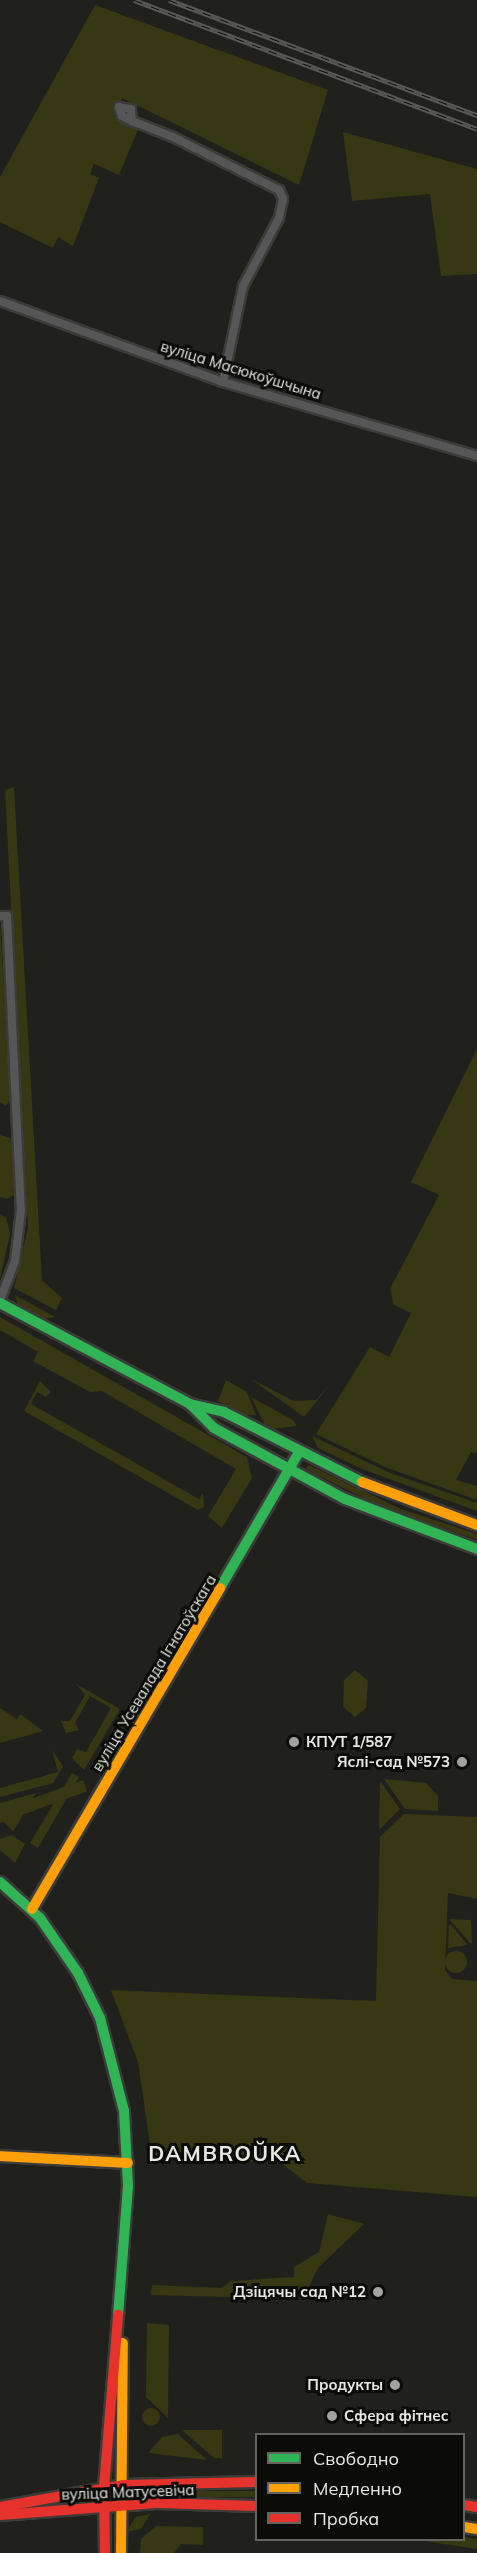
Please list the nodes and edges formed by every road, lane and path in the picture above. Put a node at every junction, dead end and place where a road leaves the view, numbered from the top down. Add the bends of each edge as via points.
1 (132, 121) dead end
2 (0, 301) edge
3 (223, 382) junction
4 (477, 456) edge
5 (0, 916) edge
6 (0, 1302) edge
7 (190, 1404) junction
8 (299, 1452) junction
9 (289, 1470) junction
10 (477, 1525) edge
11 (477, 1549) edge
12 (0, 1882) edge
13 (32, 1909) junction
14 (0, 2156) edge
15 (128, 2163) junction
16 (121, 2301) junction
17 (255, 2482) edge
18 (123, 2485) junction
19 (105, 2487) junction
20 (104, 2505) junction
21 (123, 2505) junction
22 (255, 2506) edge
23 (0, 2507) edge
24 (0, 2515) edge
25 (105, 2553) edge
26 (121, 2553) edge

1 - 3 street via 279,190 283,199 279,218 243,286
2 - 3 street, вуліца Масюкоўшчына
3 - 4 street, вуліца Масюкоўшчына
5 - 6 street via 7,916 21,1210 15,1261
6 - 7 main road
7 - 8 main road via 224,1412
7 - 9 main road via 214,1428
8 - 9 main road, вуліца Усевалада Ігнатоўскага
8 - 10 main road via 379,1491
9 - 11 main road via 385,1518
9 - 13 main road, вуліца Усевалада Ігнатоўскага
12 - 13 main road
13 - 15 main road via 61,1945 100,2018 120,2085
14 - 15 main road
15 - 16 main road
16 - 18 main road
16 - 19 main road
17 - 18 main road, вуліца Матусевіча
18 - 19 main road, вуліца Матусевіча
18 - 21 main road
19 - 20 main road
19 - 23 main road, вуліца Матусевіча
20 - 21 main road, вуліца Матусевіча
20 - 24 main road, вуліца Матусевіча
20 - 25 main road
21 - 22 main road, вуліца Матусевіча
21 - 26 main road

